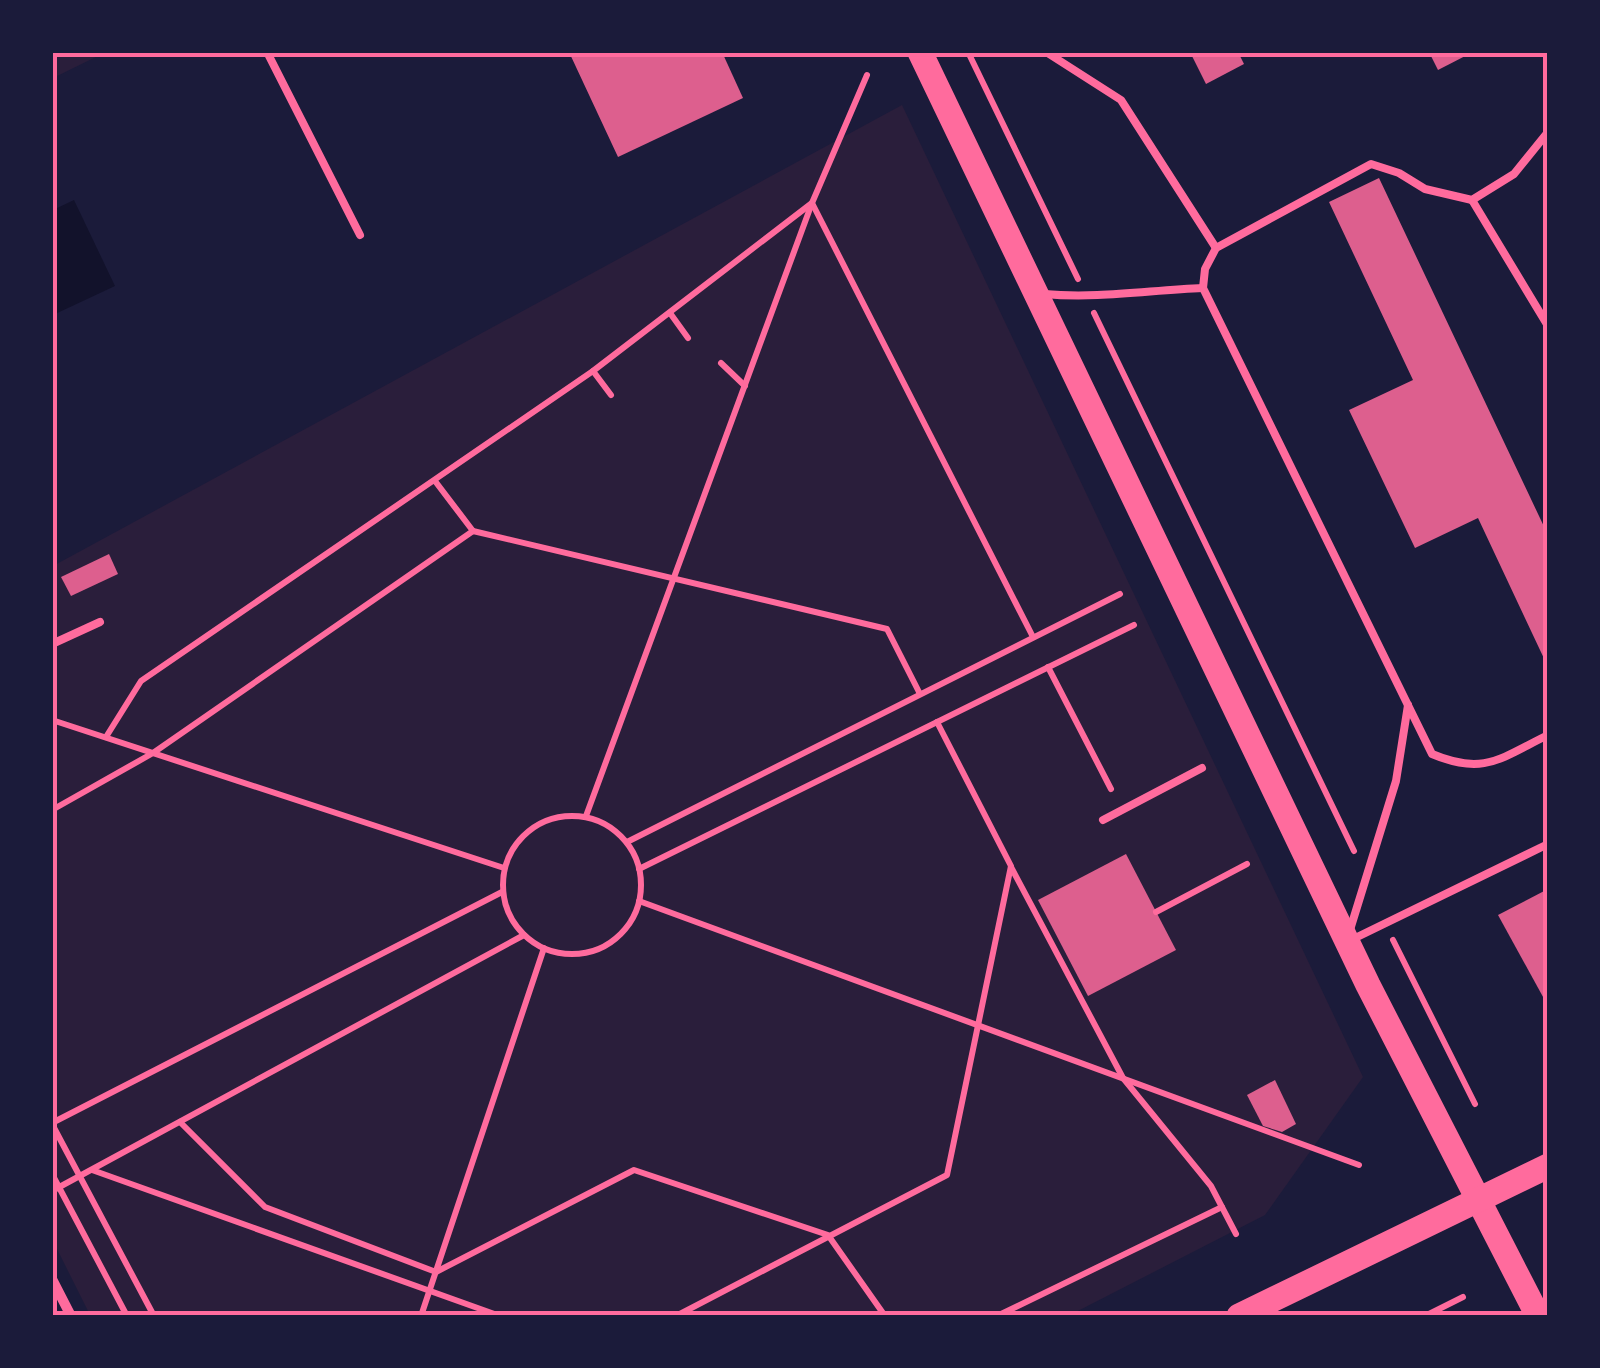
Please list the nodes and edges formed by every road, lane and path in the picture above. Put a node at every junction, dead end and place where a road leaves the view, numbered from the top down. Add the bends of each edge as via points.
1 (267, 52) edge
2 (920, 52) edge
3 (968, 52) edge
4 (1046, 52) edge
5 (867, 76) dead end
6 (1548, 132) edge
7 (1472, 200) junction
8 (812, 203) junction
9 (360, 235) dead end
10 (1216, 248) junction
11 (1204, 288) junction
12 (1035, 294) junction
13 (1087, 298) junction
14 (670, 313) junction
15 (1548, 326) edge
16 (688, 338) dead end
17 (721, 363) dead end
18 (593, 371) junction
19 (744, 386) junction
20 (611, 395) dead end
21 (434, 481) junction
22 (473, 532) junction
23 (674, 579) junction
24 (1120, 594) dead end
25 (100, 622) dead end
26 (1134, 625) dead end
27 (1033, 638) junction
28 (52, 644) edge
29 (1048, 667) junction
30 (920, 694) junction
31 (1408, 705) junction
32 (52, 720) edge
33 (938, 722) junction
34 (1548, 735) edge
35 (106, 738) junction
36 (153, 753) junction
37 (1202, 768) dead end
38 (1111, 789) dead end
39 (52, 810) edge
40 (586, 816) junction
41 (1104, 820) dead end
42 (626, 842) junction
43 (1548, 844) edge
44 (1248, 864) dead end
45 (1010, 866) junction
46 (504, 868) junction
47 (638, 869) junction
48 (1366, 878) junction
49 (502, 892) junction
50 (640, 901) junction
51 (1156, 912) dead end
52 (1385, 925) junction
53 (524, 935) junction
54 (1346, 942) junction
55 (544, 948) junction
56 (978, 1025) junction
57 (1123, 1078) junction
58 (1476, 1104) dead end
59 (180, 1122) junction
60 (52, 1124) edge
61 (1359, 1165) dead end
62 (1548, 1166) edge
63 (91, 1170) junction
64 (52, 1174) edge
65 (80, 1176) junction
66 (56, 1189) edge
67 (1480, 1198) junction
68 (1222, 1207) junction
69 (1236, 1234) dead end
70 (828, 1236) junction
71 (436, 1272) junction
72 (52, 1279) edge
73 (430, 1290) junction
74 (1464, 1297) dead end
75 (71, 1316) edge
76 (127, 1316) edge
77 (154, 1316) edge
78 (421, 1316) edge
79 (500, 1316) edge
80 (676, 1316) edge
81 (885, 1316) edge
82 (997, 1316) edge
83 (1239, 1316) edge
84 (1425, 1316) edge
85 (1538, 1316) edge

1 - 9 lane
2 - 12 main road
3 - 13 path
4 - 10 lane via 1121,100
5 - 8 path
6 - 7 lane via 1514,174
7 - 10 lane via 1425,189 1371,164
7 - 15 lane
8 - 14 path
8 - 19 path
8 - 27 path
10 - 11 lane
11 - 13 lane
11 - 31 lane
12 - 13 lane
12 - 54 main road
13 - 48 path
14 - 16 path
14 - 18 path
17 - 19 path
18 - 20 path
18 - 21 path
19 - 23 path
21 - 22 path
21 - 35 path via 141,681
22 - 23 path
22 - 36 path
23 - 30 path via 887,629
23 - 40 path
24 - 27 path
25 - 28 lane
26 - 29 path
27 - 30 path
29 - 33 path
29 - 38 path
30 - 42 path
31 - 34 lane via 1432,754 1454,763 1484,766
31 - 48 lane via 1396,781
32 - 35 path
33 - 45 path
33 - 47 path
35 - 36 path
36 - 39 path
36 - 46 path
37 - 41 lane
40 - 42 path
40 - 46 path via 556,816 534,826
42 - 47 path
43 - 52 lane
44 - 51 path
45 - 56 path
45 - 57 path
46 - 49 path
47 - 50 path
48 - 54 lane
49 - 53 path
49 - 60 path
50 - 55 path via 622,932 593,951
50 - 56 path
52 - 54 lane
52 - 58 path
53 - 55 path
53 - 59 path
54 - 67 main road
55 - 71 path
56 - 57 path
56 - 70 path via 947,1175
57 - 61 path
57 - 68 path
59 - 63 path
59 - 71 path via 265,1207
60 - 65 path
62 - 67 main road
63 - 65 path
63 - 73 path
64 - 66 path
65 - 66 path
65 - 77 path
66 - 76 path
67 - 83 main road
67 - 85 main road
68 - 69 path
68 - 82 path
70 - 71 path via 634,1170
70 - 80 path
70 - 81 path
71 - 73 path
72 - 75 street
73 - 78 path
73 - 79 path
74 - 84 path

